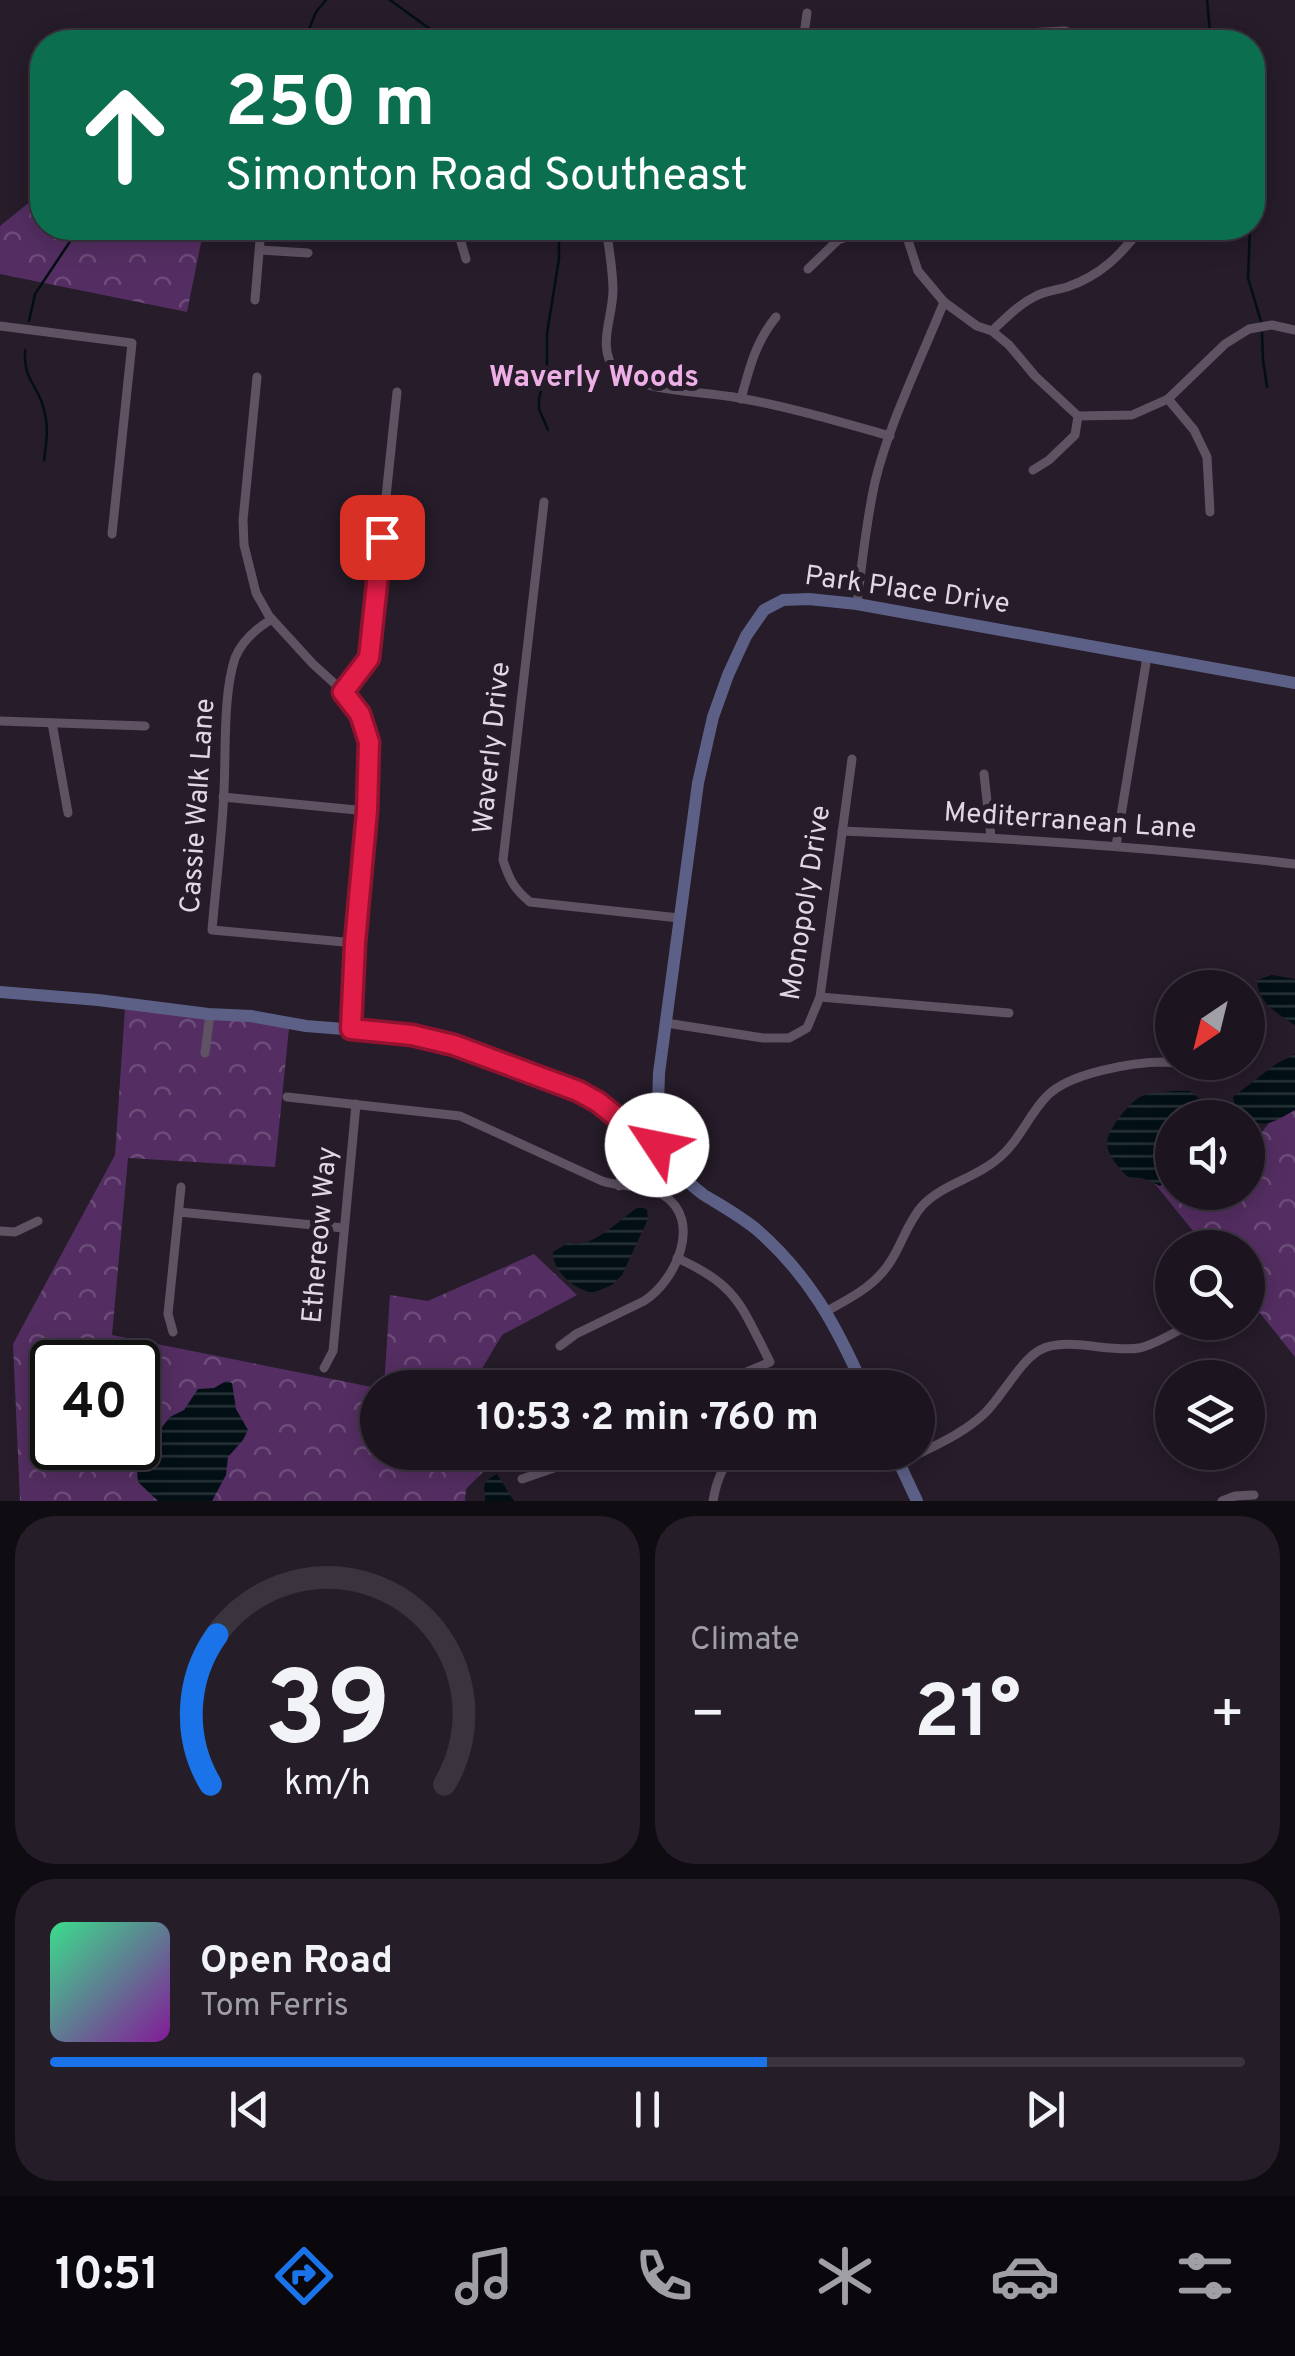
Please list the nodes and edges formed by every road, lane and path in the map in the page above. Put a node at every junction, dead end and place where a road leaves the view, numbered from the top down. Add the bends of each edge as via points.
1 (807, 13) dead end
2 (805, 30) edge
3 (260, 240) edge
4 (461, 240) edge
5 (607, 240) edge
6 (838, 240) edge
7 (908, 240) edge
8 (1132, 240) edge
9 (260, 250) junction
10 (308, 253) dead end
11 (466, 259) dead end
12 (808, 268) dead end
13 (255, 300) dead end
14 (944, 302) junction
15 (776, 317) dead end
16 (0, 326) edge
17 (1295, 330) edge
18 (992, 332) junction
19 (257, 377) dead end
20 (396, 392) dead end
21 (741, 399) junction
22 (1168, 399) junction
23 (1078, 416) junction
24 (890, 436) junction
25 (1033, 470) dead end
26 (544, 502) dead end
27 (1210, 512) dead end
28 (112, 534) dead end
29 (857, 604) junction
30 (272, 619) junction
31 (1148, 657) junction
32 (1295, 683) edge
33 (343, 692) junction
34 (0, 721) edge
35 (52, 723) junction
36 (145, 726) dead end
37 (852, 760) dead end
38 (984, 774) dead end
39 (224, 797) junction
40 (367, 811) junction
41 (68, 813) dead end
42 (842, 832) junction
43 (991, 837) junction
44 (1116, 846) junction
45 (1295, 864) edge
46 (679, 918) junction
47 (355, 943) junction
48 (0, 992) edge
49 (820, 996) junction
50 (1009, 1013) dead end
51 (210, 1014) junction
52 (666, 1024) junction
53 (351, 1029) junction
54 (205, 1053) dead end
55 (1155, 1063) edge
56 (287, 1098) dead end
57 (356, 1104) junction
58 (640, 1136) junction
59 (644, 1157) junction
60 (624, 1171) junction
61 (620, 1186) junction
62 (181, 1187) dead end
63 (722, 1205) junction
64 (179, 1212) junction
65 (38, 1221) dead end
66 (344, 1228) junction
67 (0, 1231) edge
68 (677, 1258) junction
69 (826, 1311) junction
70 (173, 1332) dead end
71 (1158, 1340) edge
72 (560, 1346) dead end
73 (324, 1368) dead end
74 (752, 1370) edge
75 (855, 1370) edge
76 (935, 1443) edge
77 (548, 1470) edge
78 (722, 1470) edge
79 (902, 1470) edge
80 (522, 1479) dead end
81 (1254, 1496) dead end
82 (714, 1501) edge
83 (916, 1501) edge
84 (1222, 1501) edge

1 - 2 street
3 - 9 street
4 - 11 street
5 - 21 street via 613,290 605,337 617,375 639,385
6 - 12 street
7 - 14 street via 918,271
8 - 18 street via 1101,271 1036,296
9 - 10 street
9 - 13 street
14 - 18 street
14 - 24 street
15 - 21 street via 750,363
16 - 28 street via 132,343
17 - 22 street via 1249,329
18 - 23 street
19 - 30 street via 244,546 256,593
20 - 33 street via 369,658
21 - 24 street
22 - 23 street via 1132,414
22 - 27 street via 1207,457
23 - 25 street via 1075,435
24 - 29 street via 869,510
26 - 46 street, Waverly Drive via 503,860 508,879 530,902
29 - 31 street, Park Place Drive
29 - 46 street, Park Place Drive via 783,600 764,610 746,636 712,716
30 - 33 street
30 - 39 street, Cassie Walk Lane via 236,657
31 - 32 street, Park Place Drive
31 - 44 street
33 - 40 street via 369,742
34 - 35 street
35 - 36 street
35 - 41 street
37 - 42 street, Monopoly Drive
38 - 43 street
39 - 40 street
39 - 47 street, Cassie Walk Lane via 212,930
40 - 47 street
42 - 43 street, Mediterranean Lane
42 - 49 street, Monopoly Drive
43 - 44 street, Mediterranean Lane
44 - 45 street, Mediterranean Lane
46 - 52 street, Park Place Drive
47 - 53 street
48 - 51 street
49 - 50 street
49 - 52 street, Monopoly Drive via 807,1028 789,1038
51 - 53 street
51 - 54 street
52 - 58 street, Park Place Drive via 657,1088
53 - 58 street via 412,1035 517,1067 570,1089
55 - 69 street via 1054,1090 1001,1156 921,1207 871,1285
56 - 57 street
57 - 61 street via 460,1116
57 - 66 street, Ethereow Way
58 - 59 street via 632,1154
58 - 60 street, Park Place Drive
58 - 63 street
59 - 60 street
59 - 63 street
60 - 61 street, Park Place Drive
61 - 68 street via 660,1193 674,1205 684,1228
62 - 64 street
63 - 69 street via 773,1245
64 - 66 street
64 - 70 street via 168,1314
65 - 67 street
66 - 73 street, Ethereow Way via 334,1351
68 - 72 street via 653,1296
68 - 74 street via 711,1274 736,1297 770,1362
69 - 75 street
71 - 76 street via 1142,1348 1043,1348 983,1415
77 - 80 street
78 - 82 street
79 - 83 street
81 - 84 street

